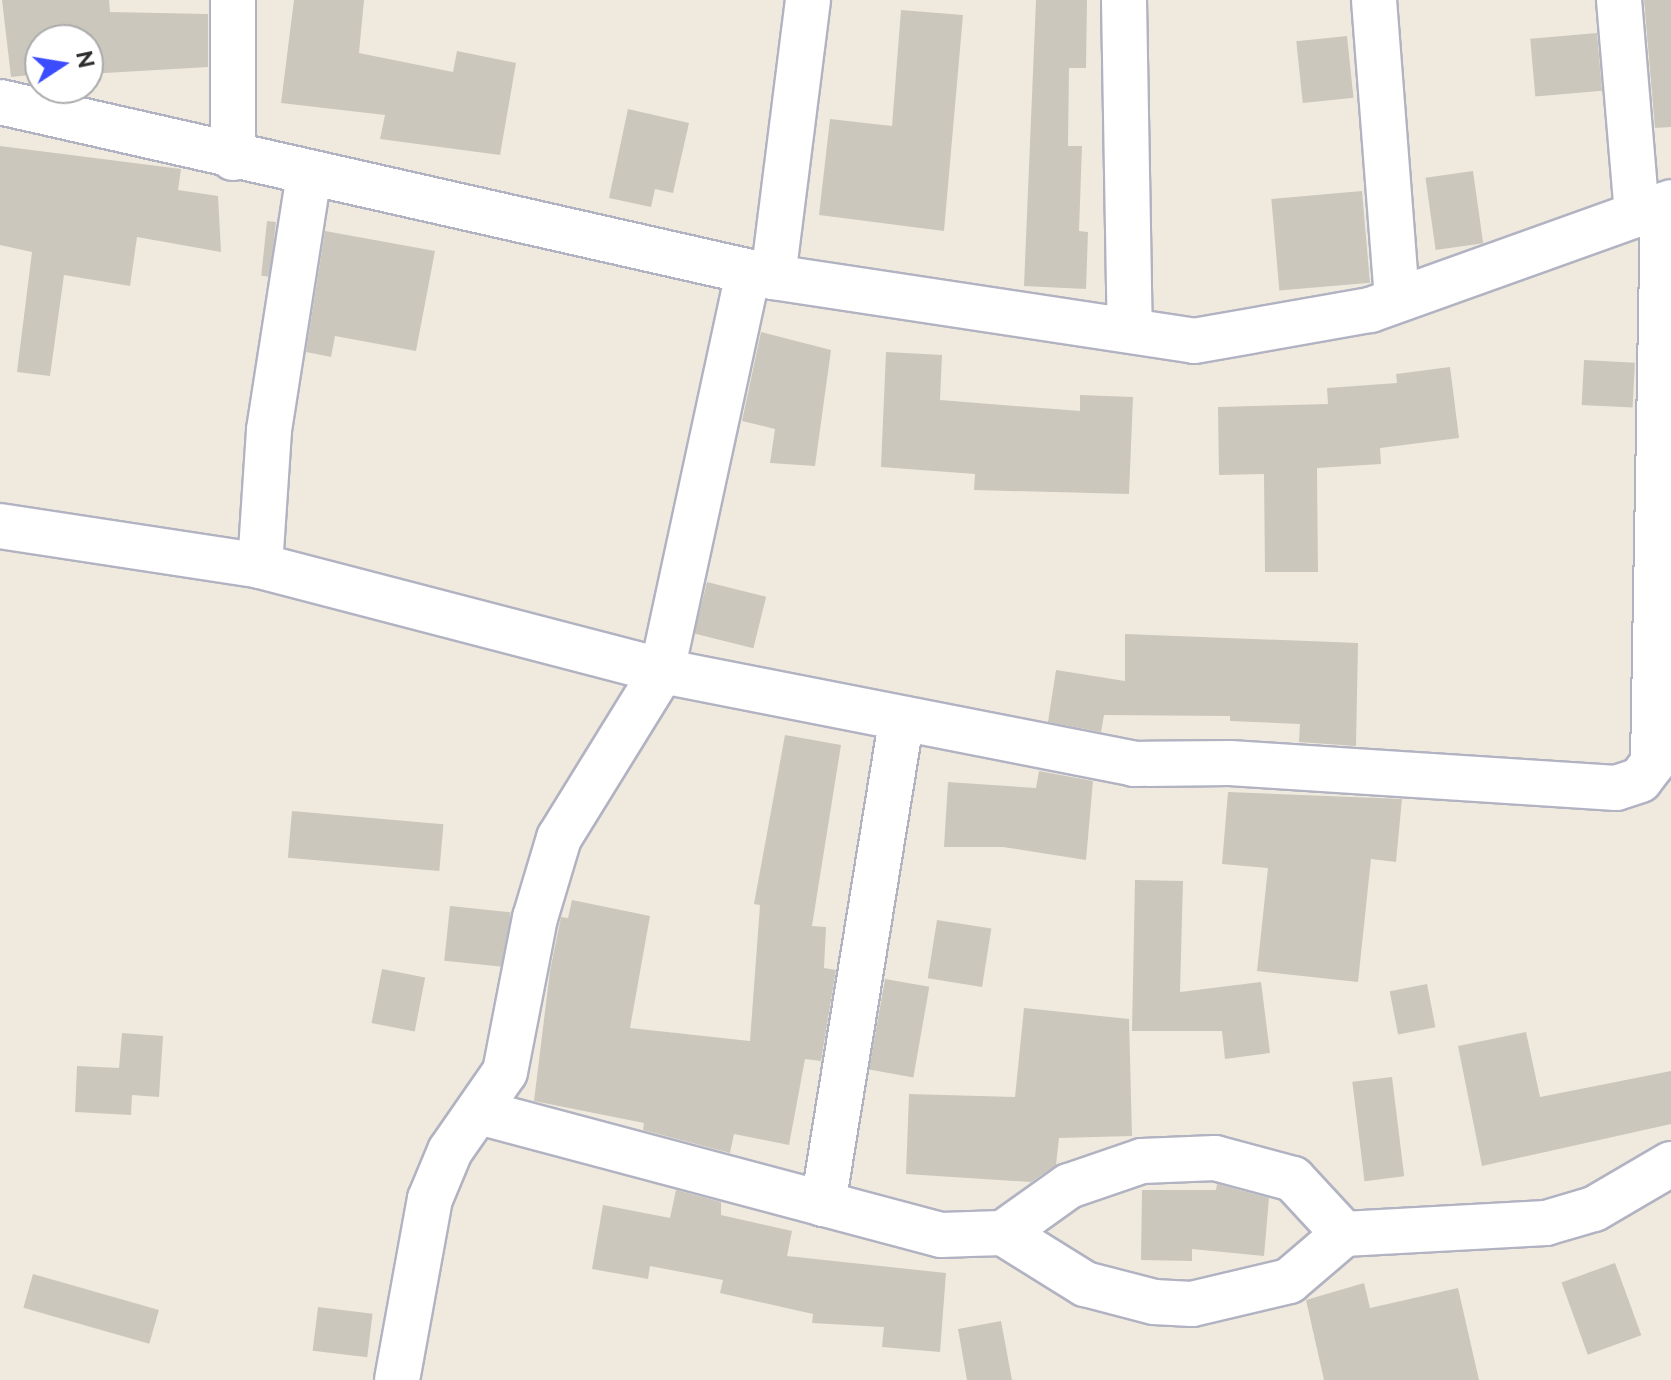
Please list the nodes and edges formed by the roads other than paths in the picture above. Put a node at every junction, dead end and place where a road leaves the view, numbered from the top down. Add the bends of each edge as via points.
1 (233, 0) edge
2 (808, 0) edge
3 (1124, 0) edge
4 (1374, 0) edge
5 (1619, 0) edge
6 (0, 102) edge
7 (233, 158) junction
8 (309, 174) junction
9 (1657, 207) edge
10 (760, 274) junction
11 (1397, 296) junction
12 (1130, 330) junction
13 (0, 526) edge
14 (260, 566) junction
15 (662, 671) junction
16 (902, 718) junction
17 (479, 1112) junction
18 (1671, 1164) edge
19 (823, 1204) junction
20 (1003, 1233) junction
21 (1344, 1234) junction
22 (397, 1380) edge

1 - 7 street
2 - 10 street
3 - 12 street
4 - 11 street
5 - 9 street
6 - 7 street
7 - 8 street
8 - 10 street
8 - 14 street via 269,430
9 - 11 street
9 - 16 street via 1653,763 1640,780 1599,790 1230,763 1134,764
10 - 12 street
10 - 15 street
11 - 12 street via 1370,310 1194,341
13 - 14 street
14 - 15 street
15 - 16 street
15 - 17 street via 559,838 535,918 505,1072
16 - 19 street
17 - 19 street
17 - 22 street via 450,1151 430,1199
18 - 21 street via 1594,1209 1546,1223
19 - 20 street via 941,1235
20 - 21 street via 1085,1284 1154,1302 1192,1304 1289,1281
20 - 21 street via 1069,1186 1142,1161 1215,1158 1293,1179

